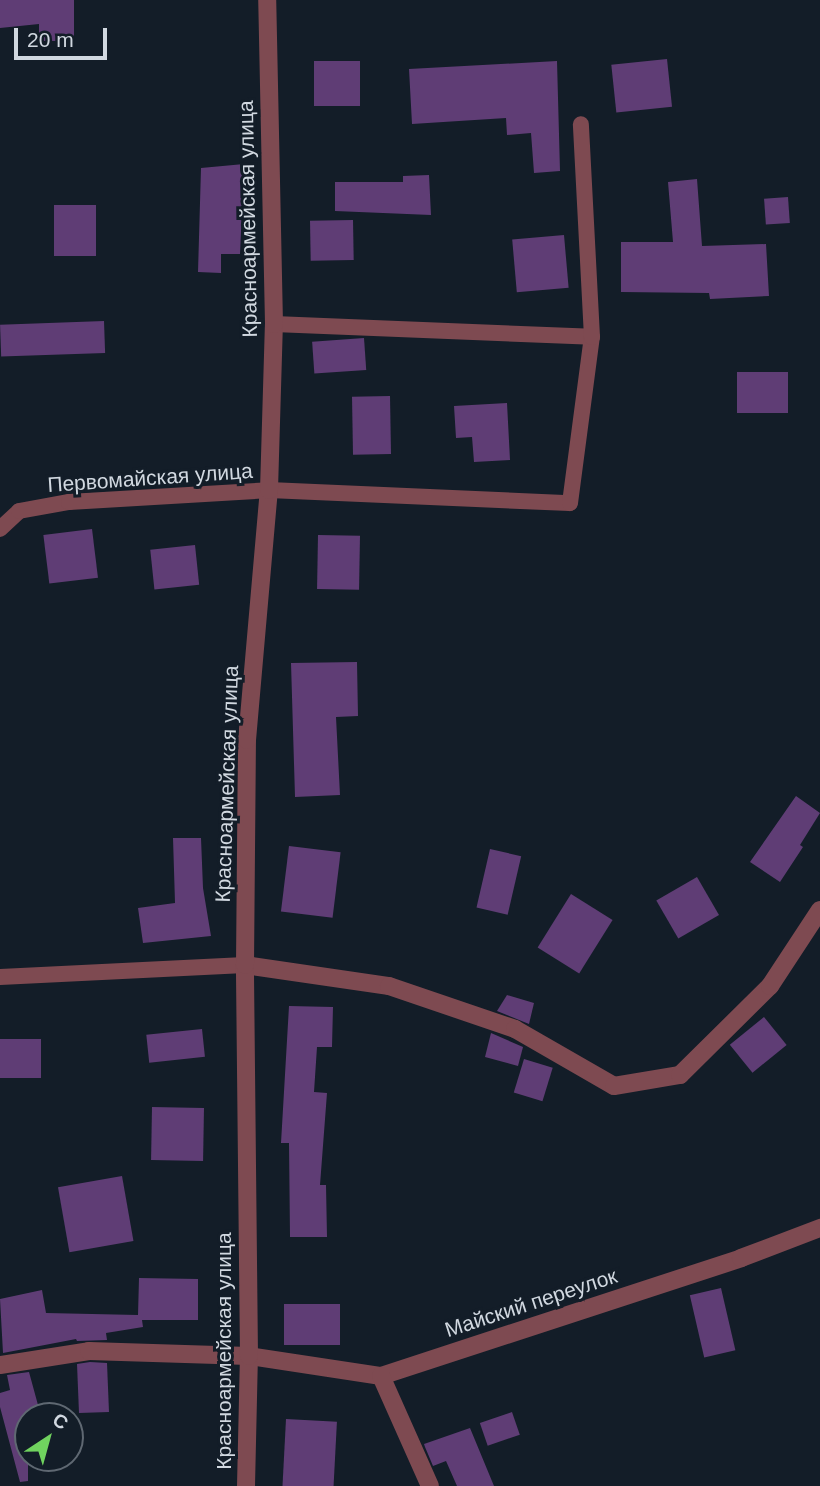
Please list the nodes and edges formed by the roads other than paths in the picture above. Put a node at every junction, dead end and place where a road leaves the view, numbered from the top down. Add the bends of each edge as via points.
1 (267, 0) edge
2 (581, 124) dead end
3 (274, 324) junction
4 (592, 337) junction
5 (269, 489) junction
6 (0, 529) edge
7 (820, 910) edge
8 (245, 965) junction
9 (0, 977) edge
10 (820, 1228) edge
11 (249, 1356) junction
12 (0, 1365) edge
13 (381, 1376) junction
14 (246, 1486) edge
15 (430, 1486) edge

1 - 3 street, Красноармейская улица
2 - 4 lane
3 - 4 lane
3 - 5 street, Красноармейская улица
4 - 5 lane, Первомайская улица via 570,503
5 - 6 lane, Первомайская улица via 69,502 19,511
5 - 8 street, Красноармейская улица via 247,740
7 - 8 street via 769,986 680,1075 614,1086 515,1029 389,986
8 - 9 lane
8 - 11 street, Красноармейская улица
10 - 13 street, Майский переулок
11 - 12 street, Майский переулок via 89,1351
11 - 13 street, Майский переулок
11 - 14 street, Красноармейская улица
13 - 15 street

